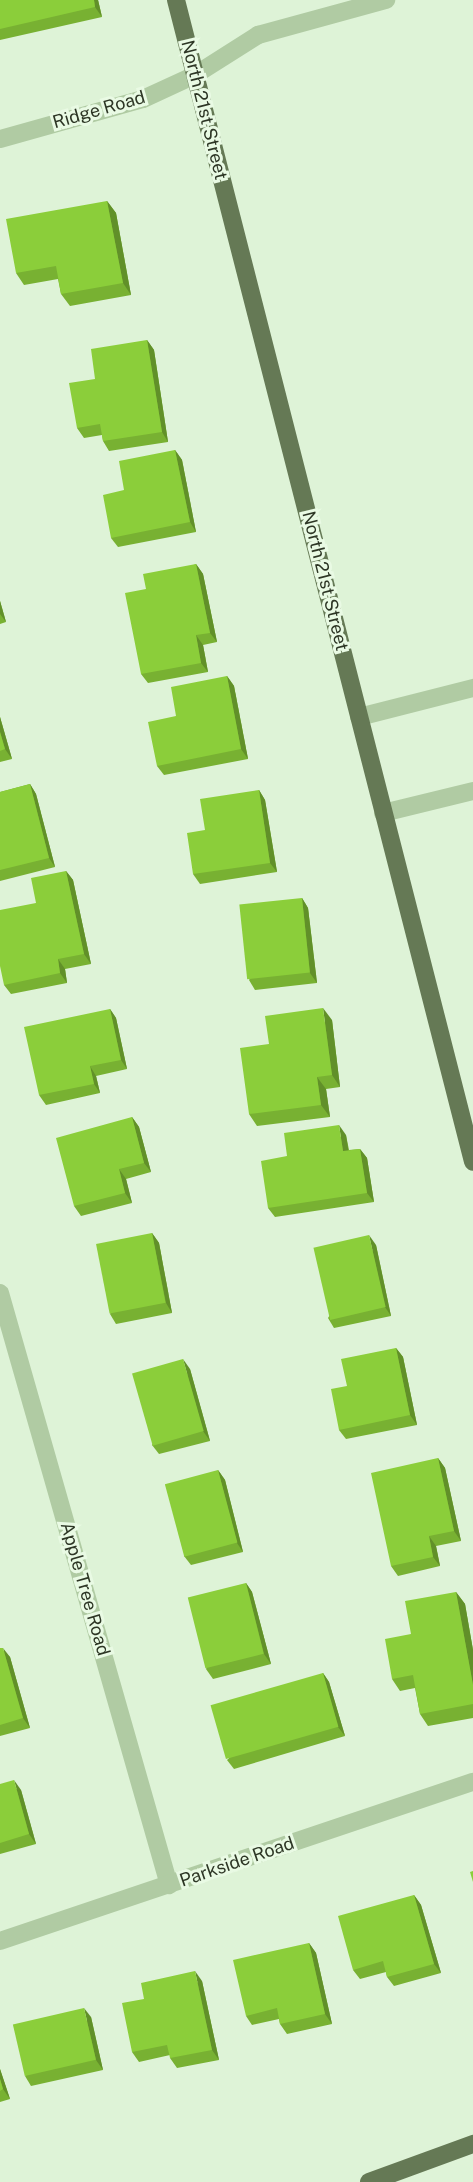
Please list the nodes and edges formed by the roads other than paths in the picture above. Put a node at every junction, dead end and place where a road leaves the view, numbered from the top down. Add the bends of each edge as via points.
1 (176, 0) edge
2 (386, 0) edge
3 (195, 75) junction
4 (0, 139) edge
5 (473, 688) edge
6 (359, 717) junction
7 (473, 790) edge
8 (383, 813) junction
9 (473, 1161) edge
10 (0, 1293) edge
11 (473, 1782) edge
12 (170, 1885) junction
13 (0, 1941) edge
14 (473, 2144) edge
15 (369, 2182) edge

1 - 3 main road, North 21st Street
2 - 3 street, Ridge Road via 258,35
3 - 4 street, Ridge Road via 143,99
3 - 6 main road, North 21st Street
5 - 6 street
6 - 8 main road, North 21st Street
7 - 8 street
8 - 9 main road, North 21st Street
10 - 12 street, Apple Tree Road
11 - 12 street, Parkside Road
12 - 13 street, Parkside Road
14 - 15 main road

